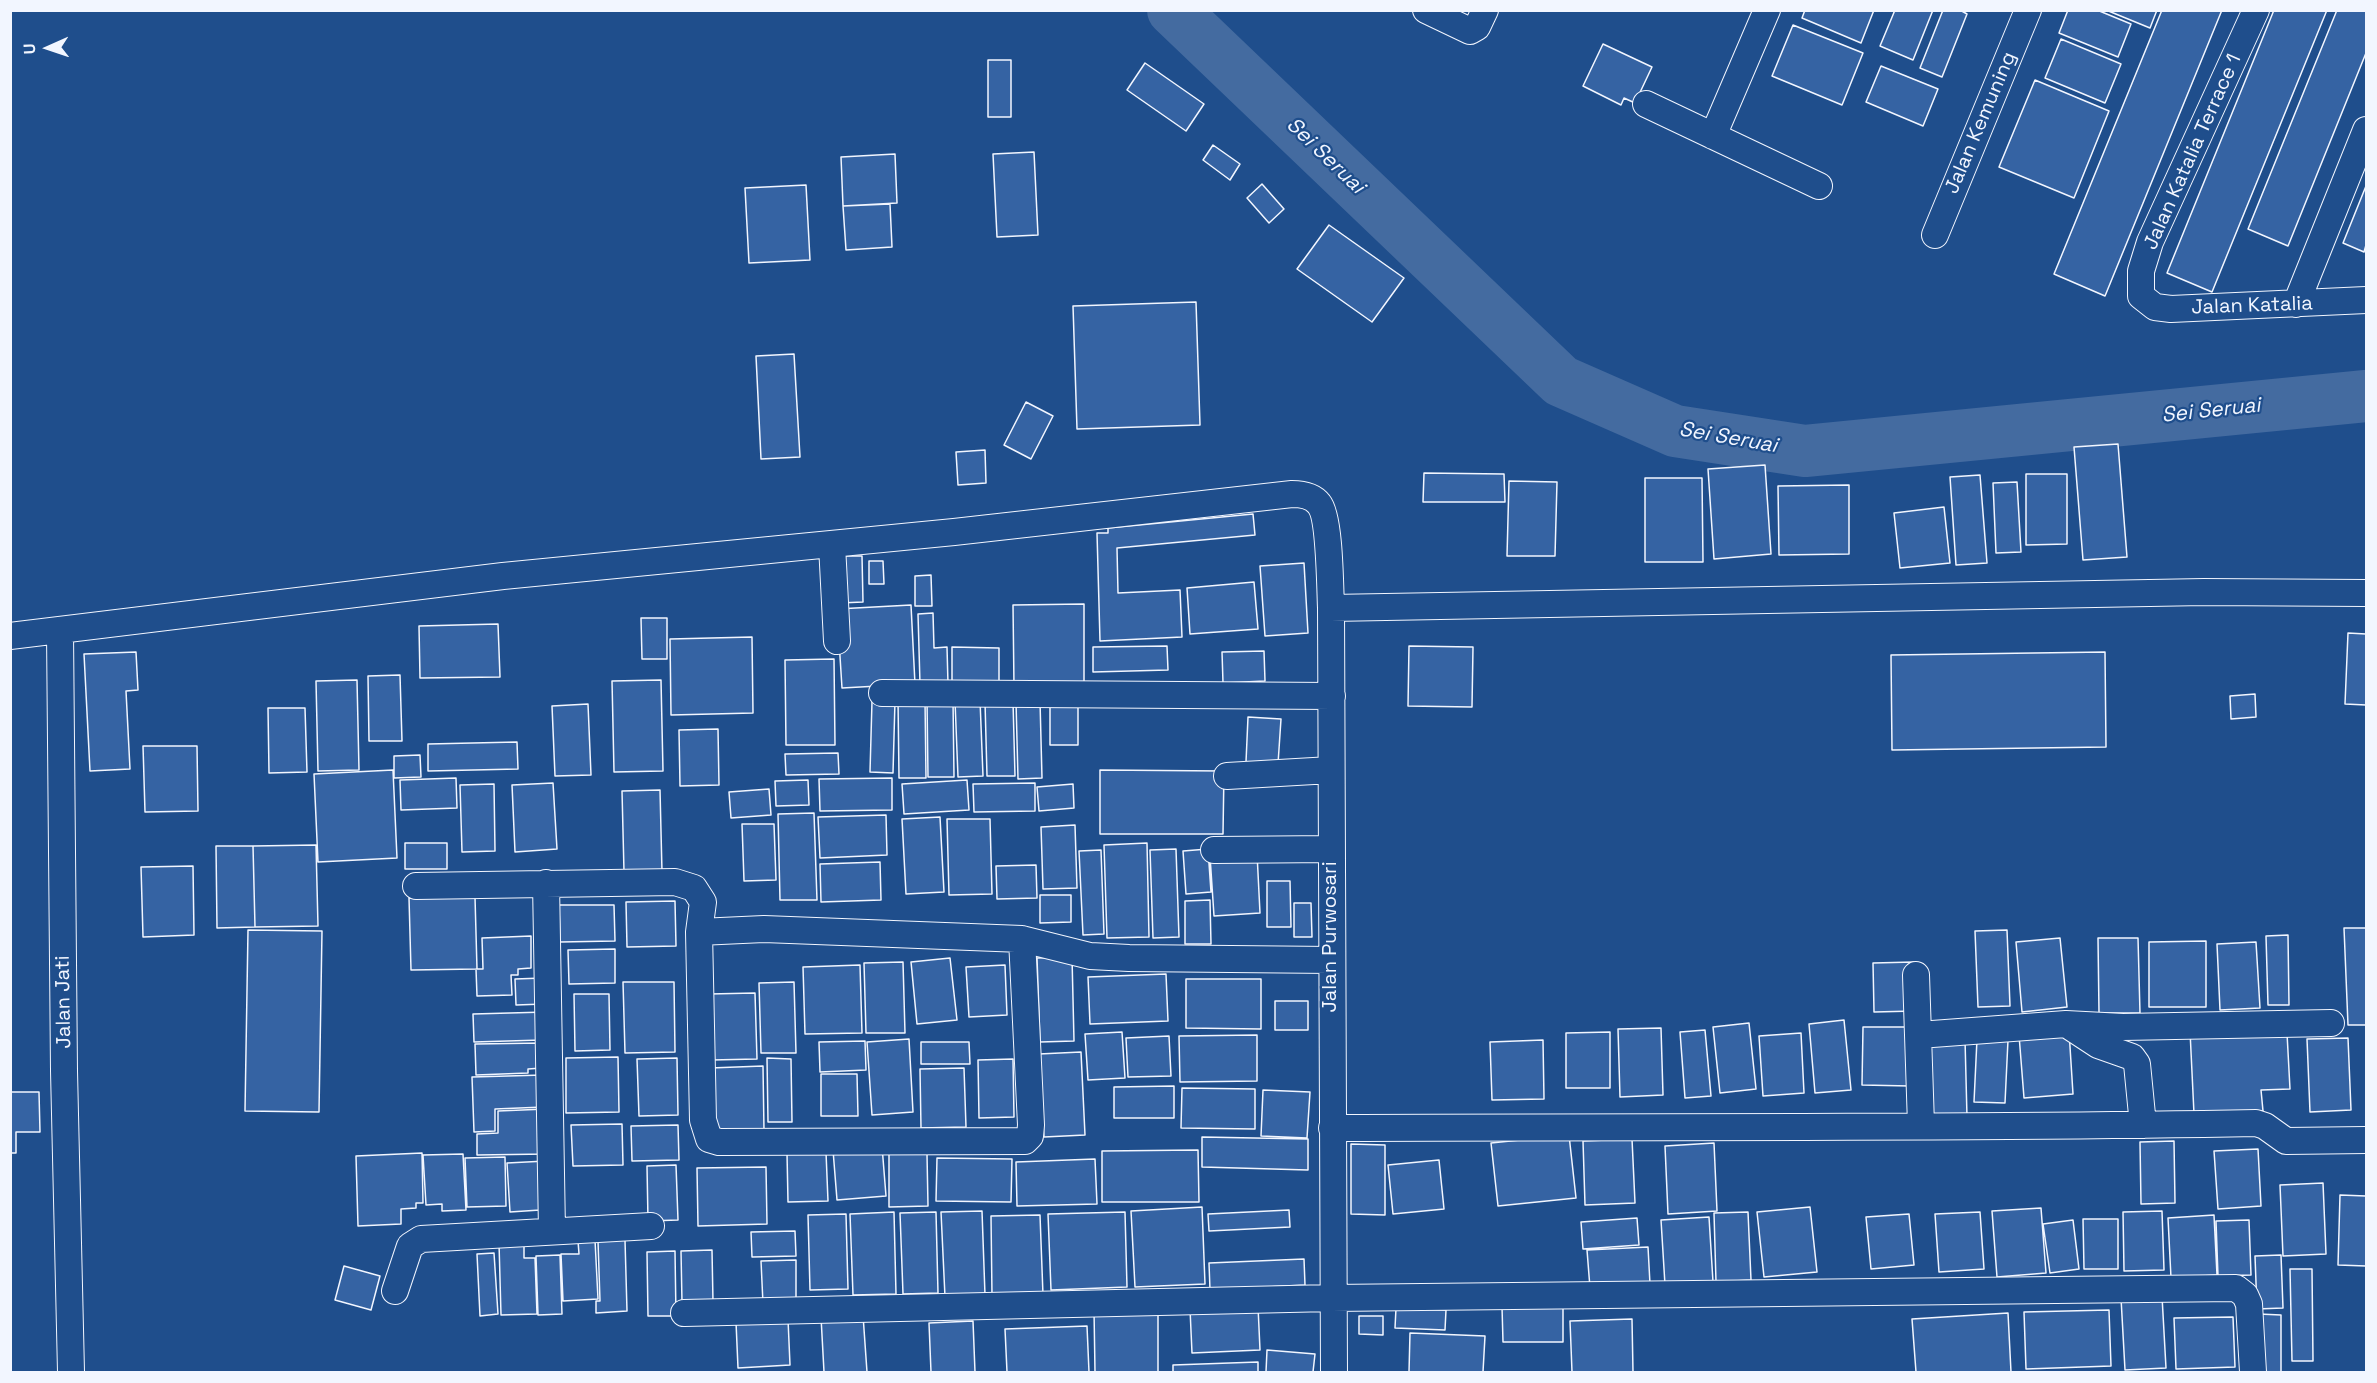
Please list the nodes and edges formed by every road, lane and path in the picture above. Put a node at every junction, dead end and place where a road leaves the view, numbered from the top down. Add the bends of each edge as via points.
1 (1426, 10) edge
2 (1485, 10) edge
3 (1767, 10) edge
4 (2028, 10) edge
5 (2256, 10) edge
6 (1646, 105) dead end
7 (2367, 130) edge
8 (1713, 136) junction
9 (1819, 186) dead end
10 (1935, 235) dead end
11 (2141, 296) joint
12 (2367, 300) edge
13 (2296, 304) junction
14 (832, 545) junction
15 (2367, 593) edge
16 (1331, 608) junction
17 (60, 632) junction
18 (10, 636) edge
19 (837, 641) dead end
20 (882, 693) dead end
21 (1332, 696) junction
22 (1331, 770) junction
23 (1227, 776) dead end
24 (1331, 849) junction
25 (1214, 850) dead end
26 (546, 884) junction
27 (416, 886) dead end
28 (699, 932) junction
29 (1022, 939) junction
30 (1332, 960) junction
31 (1916, 975) dead end
32 (2331, 1023) dead end
33 (2066, 1024) junction
34 (1919, 1035) junction
35 (1921, 1125) junction
36 (2142, 1125) junction
37 (1332, 1128) junction
38 (2367, 1140) edge
39 (651, 1226) dead end
40 (552, 1231) junction
41 (395, 1291) dead end
42 (1332, 1298) junction
43 (684, 1313) dead end
44 (71, 1372) edge
45 (1334, 1372) edge
46 (2253, 1372) edge

1 - 2 street via 1470,31 1477,27
3 - 8 street
4 - 10 street, Jalan Kemuning
5 - 11 street, Jalan Katalia Terrace 1 via 2150,242 2140,270
6 - 8 street
7 - 13 street
8 - 9 street
11 - 13 street, Jalan Katalia via 2155,308 2171,309
12 - 13 street, Jalan Katalia
14 - 16 street, Jalan Purwosari via 1302,494 1318,503 1325,523
14 - 17 street via 503,576
14 - 19 street
15 - 16 street via 2204,592
16 - 21 street, Jalan Purwosari
17 - 18 street
17 - 44 street, Jalan Jati
20 - 21 street
21 - 22 street, Jalan Purwosari
22 - 23 street
22 - 24 street, Jalan Purwosari
24 - 25 street
24 - 30 street, Jalan Purwosari
26 - 27 street
26 - 28 street via 675,882 694,888 703,902
26 - 40 street
28 - 29 street via 764,929
28 - 29 street via 702,1120 709,1139 719,1142 1024,1141 1030,1136 1031,1125
29 - 30 street via 1090,956
30 - 37 street, Jalan Purwosari
31 - 34 street
32 - 33 street via 2123,1027
33 - 34 street
33 - 36 street via 2098,1045 2132,1057 2137,1064
34 - 35 street
35 - 36 street
35 - 37 street
36 - 38 street via 2256,1123 2286,1141
37 - 42 street, Jalan Purwosari
39 - 40 street
40 - 41 street via 420,1239 410,1246
42 - 43 street
42 - 45 street, Jalan Purwosari
42 - 46 street via 2236,1288 2249,1304

